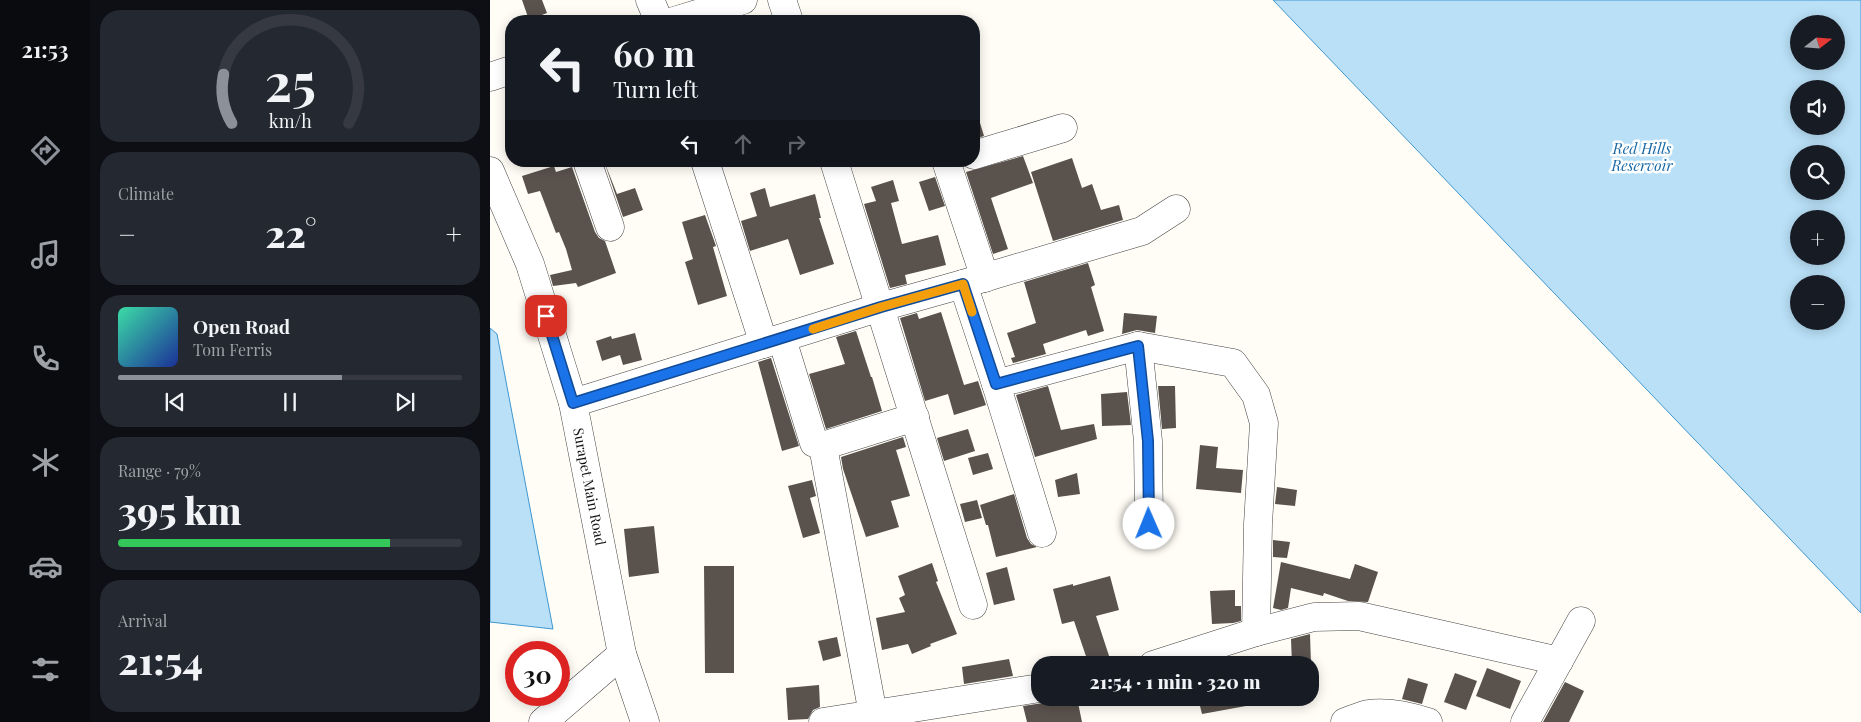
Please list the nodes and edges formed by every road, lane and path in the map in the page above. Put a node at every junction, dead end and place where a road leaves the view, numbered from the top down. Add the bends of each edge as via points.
1 (650, 0) edge
2 (743, 0) edge
3 (782, 0) edge
4 (656, 15) edge
5 (694, 15) edge
6 (786, 15) edge
7 (505, 72) edge
8 (490, 77) edge
9 (1063, 128) dead end
10 (980, 153) edge
11 (589, 167) edge
12 (706, 167) edge
13 (836, 167) edge
14 (950, 167) edge
15 (491, 176) edge
16 (1176, 209) dead end
17 (610, 227) dead end
18 (974, 281) junction
19 (881, 307) junction
20 (773, 342) junction
21 (1138, 346) junction
22 (996, 384) junction
23 (573, 403) junction
24 (915, 417) junction
25 (814, 443) dead end
26 (1149, 524) dead end
27 (1042, 534) dead end
28 (973, 605) dead end
29 (1581, 621) dead end
30 (1256, 632) junction
31 (622, 654) junction
32 (1184, 656) edge
33 (1559, 661) junction
34 (1031, 689) edge
35 (873, 714) junction
36 (543, 722) edge
37 (645, 722) edge
38 (824, 722) edge
39 (1345, 722) edge
40 (1428, 722) edge
41 (1525, 722) edge

1 - 4 street
2 - 5 street
3 - 6 street
7 - 8 street
9 - 10 street
11 - 17 street
12 - 20 street
13 - 19 street
14 - 18 street
15 - 23 street, Surapet Main Road via 530,264
16 - 18 street via 1142,231
18 - 19 street
18 - 22 street
19 - 20 street
19 - 24 street
20 - 23 street
20 - 25 street
21 - 22 street
21 - 26 street via 1148,441
21 - 30 street via 1234,363 1256,395 1264,423
22 - 27 street
23 - 31 street, Surapet Main Road
24 - 28 street
24 - 35 street via 832,442 824,448
29 - 33 street
30 - 32 street
30 - 33 street via 1314,617 1359,616
31 - 36 street
31 - 37 street, Surapet Main Road
33 - 41 street
34 - 35 street
35 - 38 street
39 - 40 street via 1368,714 1410,716

